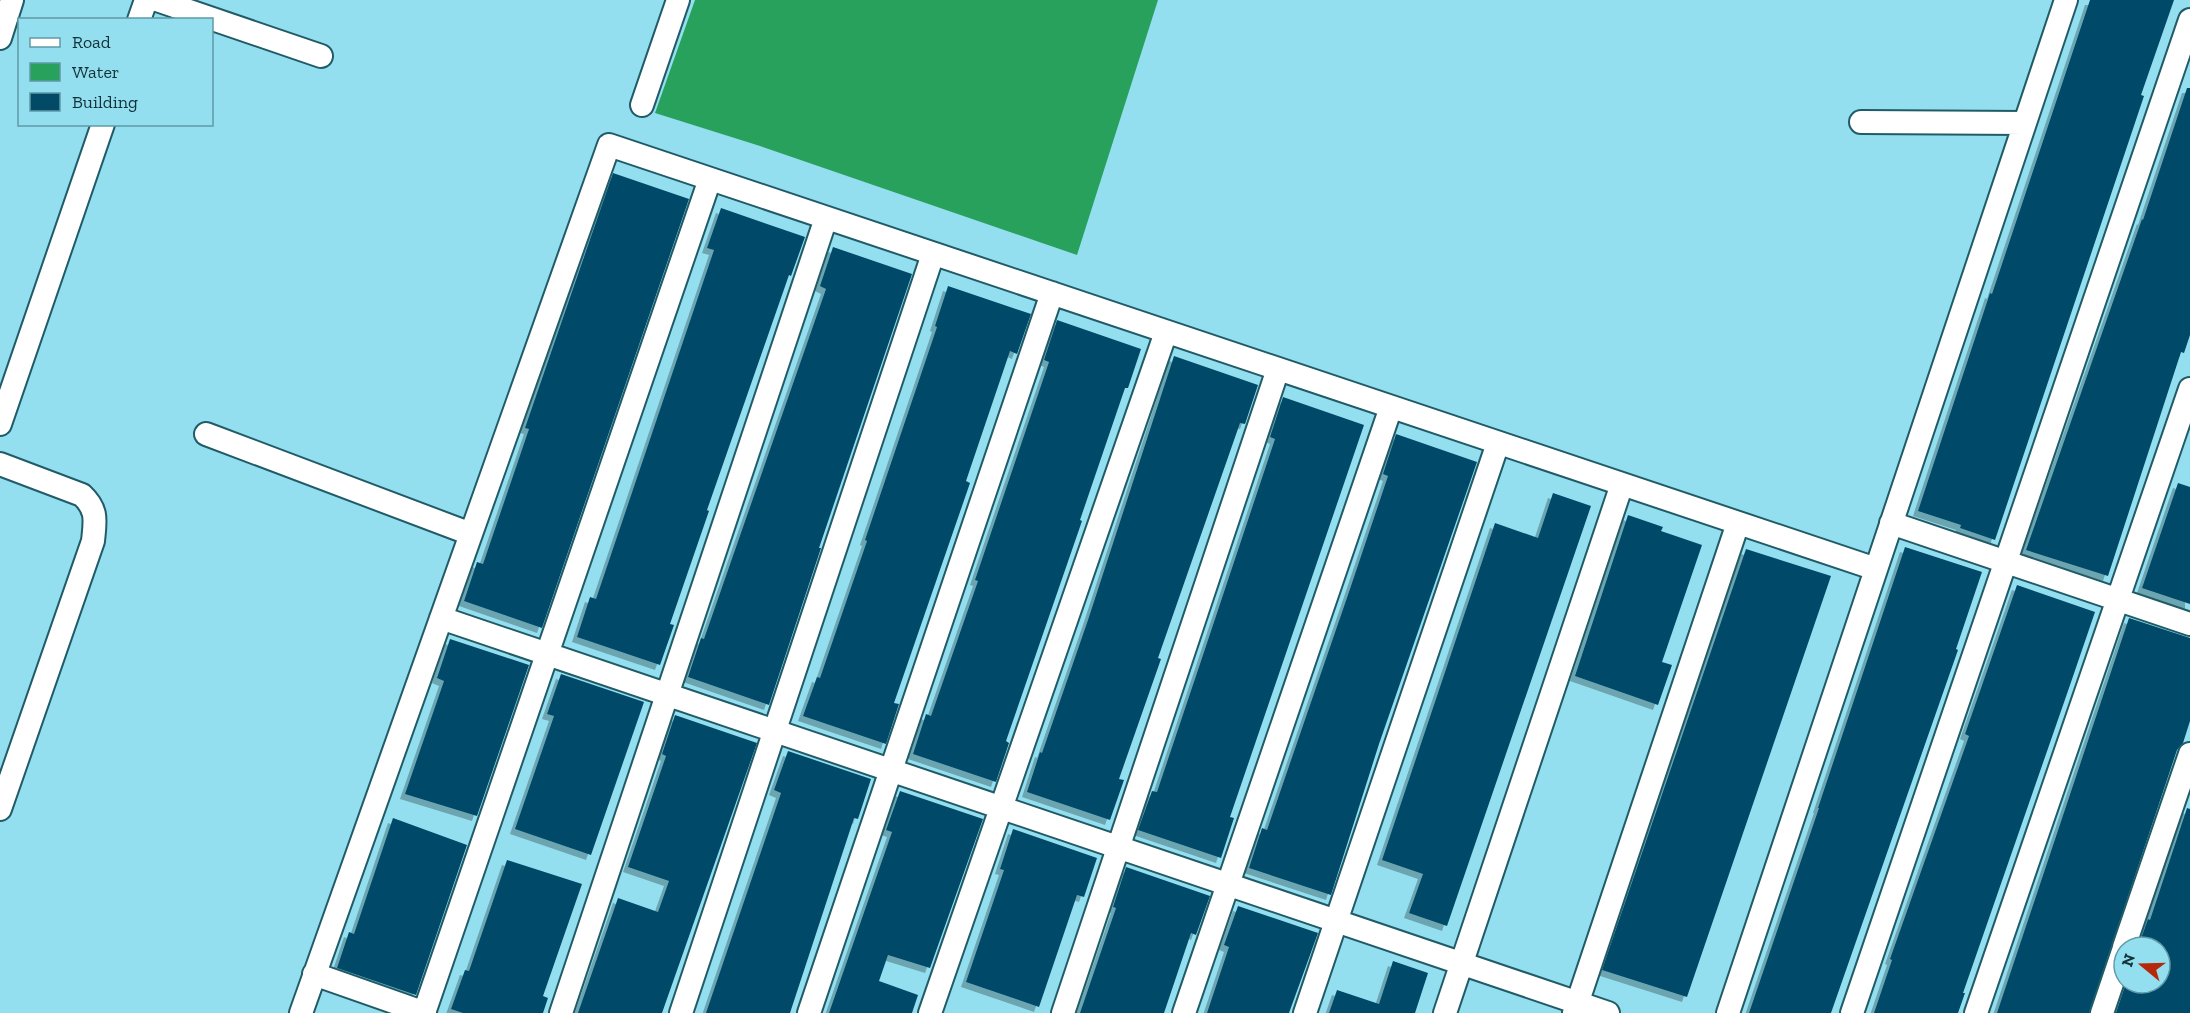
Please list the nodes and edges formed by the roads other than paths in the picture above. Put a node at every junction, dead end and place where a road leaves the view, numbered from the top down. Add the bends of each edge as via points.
1 (12, 0) edge
2 (146, 0) edge
3 (157, 0) edge
4 (678, 0) edge
5 (2066, 0) edge
6 (141, 18) edge
7 (210, 18) edge
8 (213, 19) edge
9 (2190, 20) edge
10 (0, 38) edge
11 (321, 56) dead end
12 (642, 105) dead end
13 (1861, 122) dead end
14 (2025, 123) junction
15 (102, 126) edge
16 (710, 179) junction
17 (826, 218) junction
18 (933, 254) junction
19 (1052, 293) junction
20 (1166, 332) junction
21 (1278, 369) junction
22 (2190, 389) edge
23 (1391, 406) junction
24 (0, 424) edge
25 (206, 434) dead end
26 (1498, 443) junction
27 (0, 464) edge
28 (1622, 484) junction
29 (1738, 523) junction
30 (1891, 523) junction
31 (471, 534) junction
32 (2006, 560) junction
33 (1876, 569) junction
34 (2118, 598) junction
35 (441, 618) junction
36 (2190, 624) edge
37 (547, 654) junction
38 (667, 695) junction
39 (774, 731) junction
40 (2190, 754) edge
41 (891, 770) junction
42 (1001, 808) junction
43 (0, 809) edge
44 (1118, 847) junction
45 (1228, 884) junction
46 (1336, 921) junction
47 (2128, 935) edge
48 (1461, 963) junction
49 (314, 974) junction
50 (2112, 983) edge
51 (1576, 1008) edge
52 (301, 1013) edge
53 (425, 1013) edge
54 (561, 1013) edge
55 (681, 1013) edge
56 (809, 1013) edge
57 (930, 1013) edge
58 (1063, 1013) edge
59 (1184, 1013) edge
60 (1305, 1013) edge
61 (1445, 1013) edge
62 (1608, 1013) edge
63 (1728, 1013) edge
64 (1852, 1013) edge
65 (1976, 1013) edge
66 (2102, 1013) edge

1 - 10 street
2 - 6 street
3 - 7 street
4 - 12 street
5 - 14 street
8 - 11 street
9 - 32 street
13 - 14 street
14 - 30 street
15 - 24 street
16 - 17 street
16 - 31 street via 609,145
16 - 37 street
17 - 18 street
17 - 38 street
18 - 19 street
18 - 39 street
19 - 20 street
19 - 41 street
20 - 21 street
20 - 42 street
21 - 23 street
21 - 44 street
22 - 34 street
23 - 26 street
23 - 45 street
25 - 31 street
26 - 28 street
26 - 46 street
27 - 43 street via 82,495 91,504 95,519 93,541
28 - 29 street
28 - 48 street
29 - 33 street
29 - 51 street
30 - 32 street
30 - 33 street
31 - 35 street
32 - 34 street
32 - 64 street
33 - 63 street
34 - 36 street
34 - 65 street
35 - 37 street
35 - 49 street
37 - 38 street
37 - 53 street
38 - 39 street
38 - 54 street
39 - 41 street
39 - 55 street
40 - 47 street
41 - 42 street
41 - 56 street
42 - 44 street
42 - 57 street
44 - 45 street
44 - 58 street
45 - 46 street
45 - 59 street
46 - 48 street
46 - 60 street
48 - 51 street
48 - 61 street
49 - 52 street
49 - 53 street
50 - 66 street
51 - 62 street

